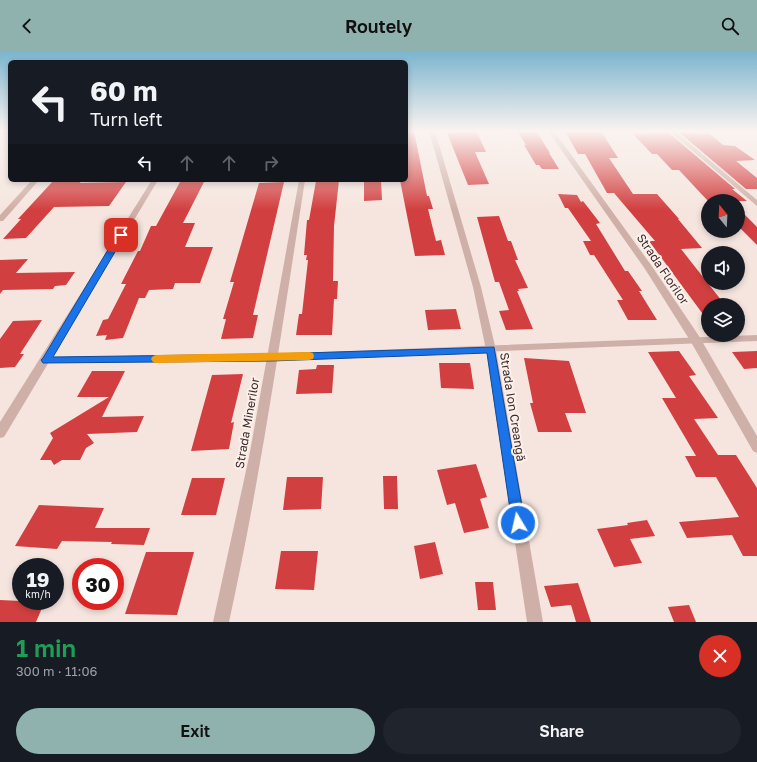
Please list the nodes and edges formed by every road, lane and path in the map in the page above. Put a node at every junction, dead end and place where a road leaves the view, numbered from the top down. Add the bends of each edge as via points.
1 (440, 158) edge
2 (570, 158) edge
3 (703, 158) edge
4 (34, 182) edge
5 (155, 182) edge
6 (302, 182) edge
7 (757, 204) edge
8 (0, 219) edge
9 (757, 338) edge
10 (695, 339) junction
11 (491, 350) junction
12 (272, 357) junction
13 (46, 360) junction
14 (0, 433) edge
15 (757, 447) edge
16 (221, 622) edge
17 (535, 622) edge

1 - 11 street, Strada Ion Creangă via 477,286
2 - 10 street, Strada Florilor via 648,267
3 - 7 street
4 - 8 street
5 - 13 street
6 - 12 street, Strada Minerilor
9 - 10 lane
10 - 11 lane
10 - 15 street, Strada Florilor
11 - 12 lane
11 - 17 street, Strada Ion Creangă
12 - 13 lane
12 - 16 street, Strada Minerilor
13 - 14 street

